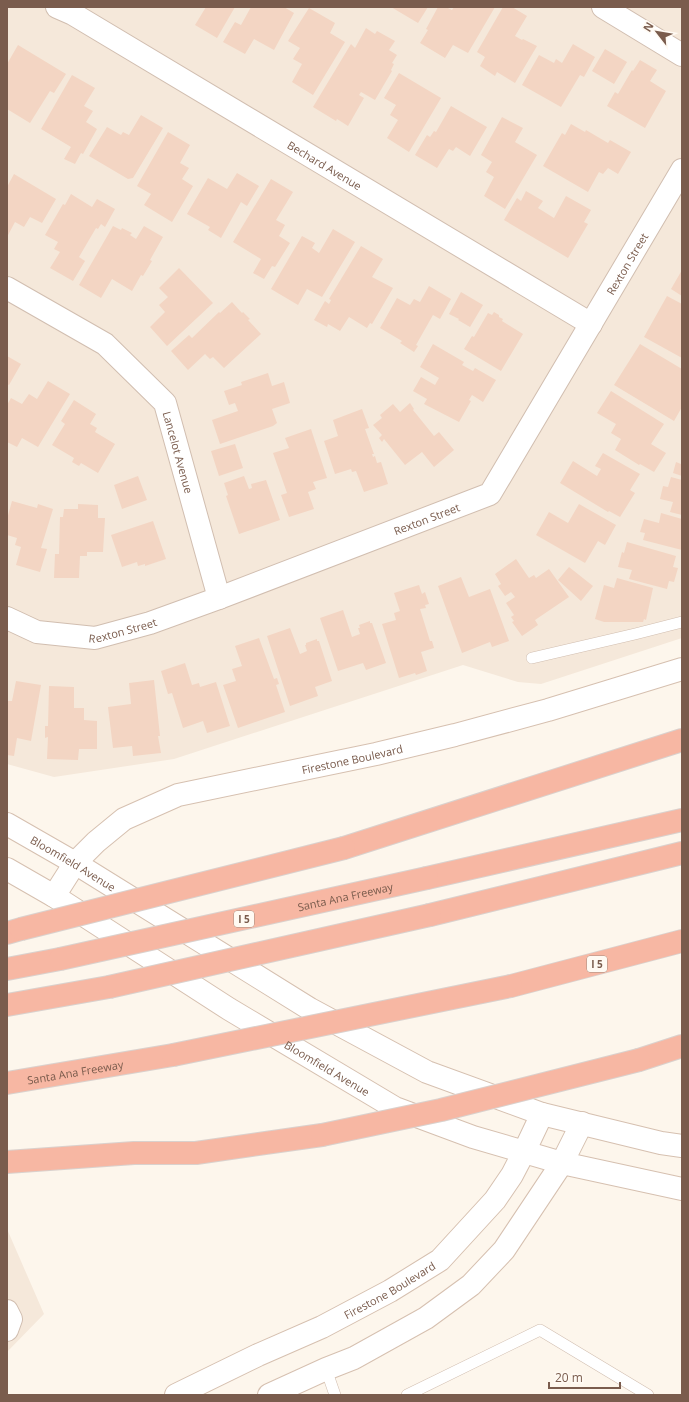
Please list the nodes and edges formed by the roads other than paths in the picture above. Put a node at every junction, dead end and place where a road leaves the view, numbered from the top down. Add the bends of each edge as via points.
1 (57, 7) edge
2 (603, 7) edge
3 (682, 56) edge
4 (682, 170) edge
5 (7, 288) edge
6 (591, 324) junction
7 (219, 598) junction
8 (7, 618) edge
9 (682, 622) edge
10 (532, 658) dead end
11 (682, 669) edge
12 (682, 740) edge
13 (682, 820) edge
14 (7, 824) edge
15 (682, 853) edge
16 (75, 863) junction
17 (7, 869) edge
18 (54, 896) junction
19 (14, 931) edge
20 (682, 942) edge
21 (7, 969) edge
22 (7, 1005) edge
23 (682, 1046) edge
24 (7, 1083) edge
25 (542, 1114) junction
26 (582, 1123) junction
27 (682, 1146) edge
28 (524, 1152) junction
29 (7, 1162) edge
30 (562, 1163) junction
31 (682, 1189) edge
32 (7, 1311) edge
33 (7, 1330) edge
34 (326, 1369) junction
35 (176, 1395) edge
36 (269, 1395) edge
37 (336, 1395) edge
38 (407, 1395) edge
39 (648, 1395) edge

1 - 6 street, Bechard Avenue via 73,14
2 - 3 street
4 - 6 street, Rexton Street
5 - 7 street, Lancelot Avenue via 104,344 165,403
6 - 7 street, Rexton Street via 490,494
7 - 8 street, Rexton Street via 150,623 95,638 37,632
9 - 10 lane
11 - 16 street, Firestone Boulevard via 455,735 178,795 124,819
12 - 19 highway, bridge via 344,848
13 - 21 highway, Santa Ana Freeway / I 5, bridge via 60,960
14 - 16 street, Bloomfield Avenue
15 - 22 highway, bridge via 430,915 109,987
16 - 18 street, Firestone Boulevard
16 - 25 street, Bloomfield Avenue via 310,1009 427,1072
17 - 18 street, Bloomfield Avenue
18 - 28 street, Bloomfield Avenue via 230,1009 395,1108 473,1137
20 - 24 highway, Santa Ana Freeway / I 5, bridge via 511,986 173,1055
23 - 29 highway, bridge via 639,1060 441,1110 322,1135 196,1153 134,1153
25 - 26 street, Bloomfield Avenue
25 - 28 street, Firestone Boulevard
26 - 27 street, Bloomfield Avenue
26 - 30 street
28 - 30 street, Bloomfield Avenue
28 - 35 street, Firestone Boulevard via 495,1200 440,1260 390,1291 322,1327
30 - 31 street, Bloomfield Avenue
30 - 34 street via 504,1250 471,1285 426,1318 354,1358
32 - 33 street via 11,1319
34 - 36 street
34 - 37 lane
38 - 39 lane via 540,1330

